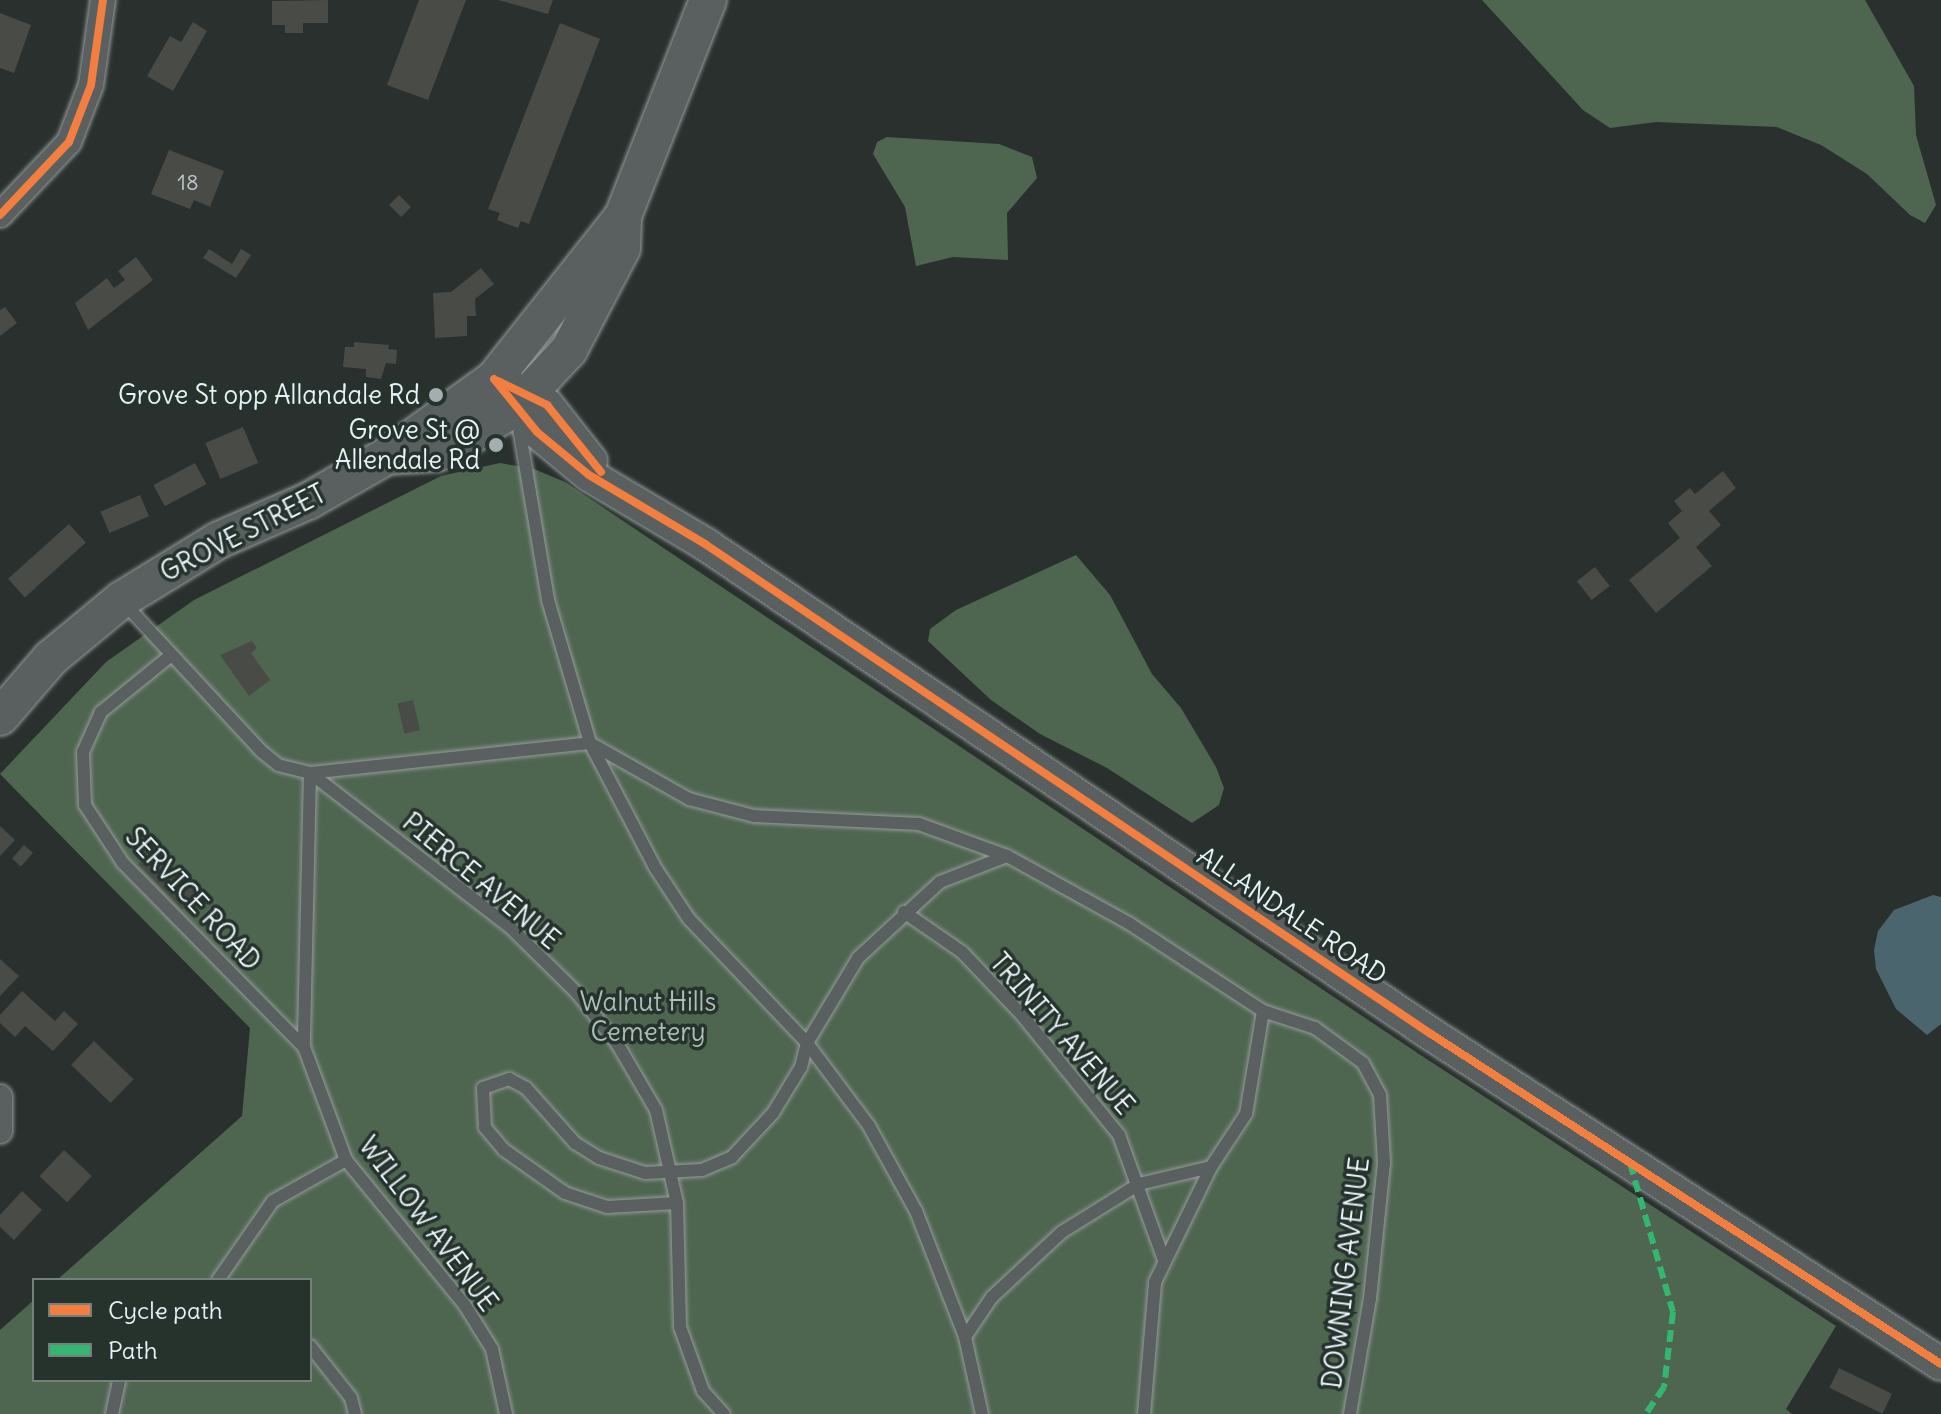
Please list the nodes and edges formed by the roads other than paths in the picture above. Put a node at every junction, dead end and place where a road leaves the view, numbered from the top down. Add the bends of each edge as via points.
1 (103, 0) edge
2 (708, 0) edge
3 (0, 215) edge
4 (513, 393) junction
5 (121, 600) junction
6 (170, 656) junction
7 (0, 717) edge
8 (590, 743) junction
9 (310, 773) junction
10 (1007, 856) junction
11 (904, 912) junction
12 (1263, 1011) junction
13 (807, 1043) junction
14 (304, 1047) junction
15 (0, 1097) edge
16 (0, 1131) edge
17 (346, 1160) junction
18 (1211, 1167) junction
19 (672, 1171) junction
20 (1139, 1184) junction
21 (677, 1203) junction
22 (1164, 1260) junction
23 (221, 1278) edge
24 (965, 1337) junction
25 (312, 1349) edge
26 (1941, 1364) edge
27 (119, 1382) edge
28 (112, 1414) edge
29 (355, 1414) edge
30 (506, 1414) edge
31 (724, 1414) edge
32 (982, 1414) edge
33 (1144, 1414) edge
34 (1350, 1414) edge

1 - 3 street via 91,85 69,142
2 - 4 main road, GROVE STREET via 623,216 596,244 600,268
4 - 5 main road, GROVE STREET via 437,453 387,456 308,501 219,540
4 - 8 lane via 532,527
4 - 26 street, ALLANDALE ROAD via 557,450 1431,1034
5 - 6 lane, PIERCE AVENUE
5 - 7 main road, GROVE STREET via 51,658
6 - 9 lane, PIERCE AVENUE via 278,765
6 - 14 lane, SERVICE ROAD via 101,712 83,752 85,805 123,863
8 - 9 lane
8 - 10 lane, DOWNING AVENUE via 689,799 754,816 919,824
8 - 13 lane via 656,869 689,919
9 - 14 lane, WILLOW AVENUE
9 - 19 lane, PIERCE AVENUE via 510,927 577,993 618,1045 656,1110
10 - 11 lane via 940,882
10 - 12 lane, DOWNING AVENUE via 1130,924
11 - 13 lane via 858,958
11 - 20 lane, TRINITY AVENUE via 962,952 1021,1014 1119,1135
12 - 18 lane via 1246,1114
12 - 34 lane, DOWNING AVENUE via 1315,1028 1363,1063 1380,1095 1384,1163 1370,1298
13 - 19 lane via 801,1067 773,1113 732,1157 702,1170
13 - 24 lane via 869,1126 916,1211
14 - 17 lane, WILLOW AVENUE
15 - 16 street
17 - 23 lane via 273,1201
17 - 30 lane, WILLOW AVENUE via 464,1304 492,1349
18 - 20 lane
18 - 22 lane
19 - 21 lane, PIERCE AVENUE
19 - 21 lane via 645,1173 599,1158 575,1143 526,1088 509,1079 483,1088 485,1127 504,1150 565,1193 607,1207
20 - 22 lane, TRINITY AVENUE
20 - 24 lane via 1062,1232 992,1297
21 - 31 lane, PIERCE AVENUE via 680,1327 703,1391
22 - 33 lane via 1155,1282
24 - 32 lane
25 - 29 lane via 351,1398
27 - 28 lane

